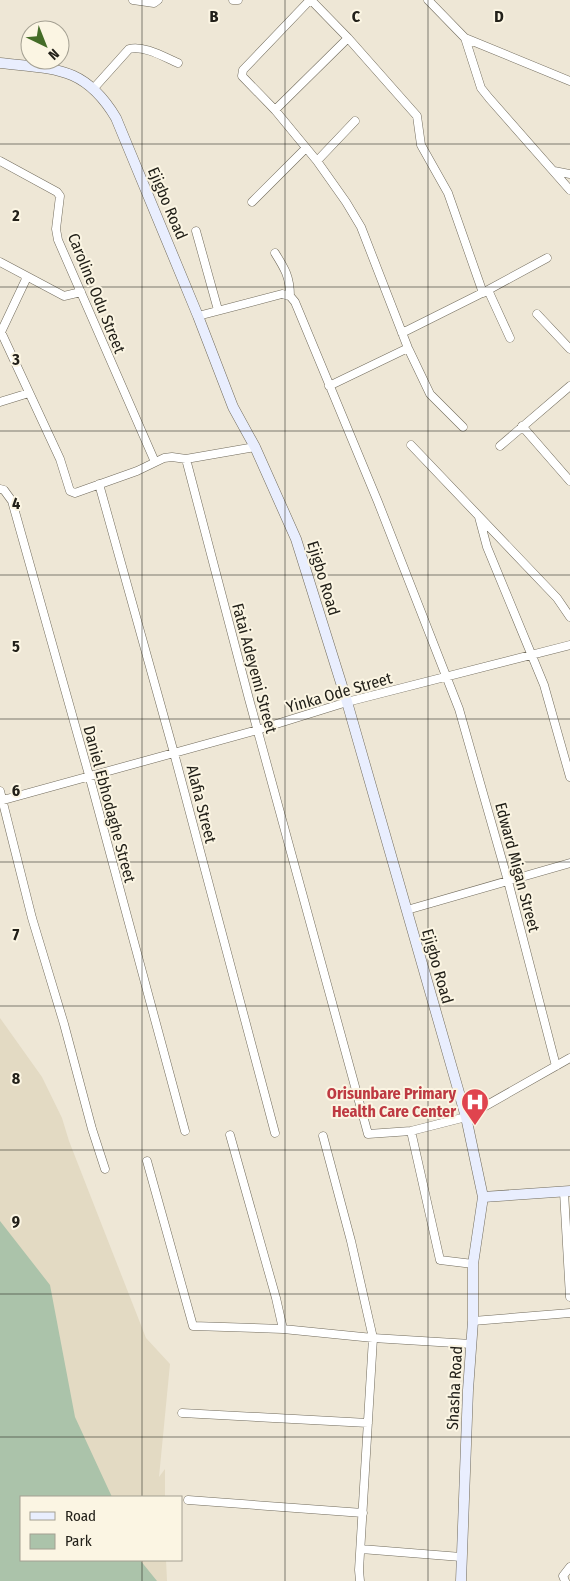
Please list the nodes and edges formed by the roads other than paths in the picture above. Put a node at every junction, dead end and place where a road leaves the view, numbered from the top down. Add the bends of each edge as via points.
1 (133, 0) edge
2 (158, 0) edge
3 (233, 0) edge
4 (238, 0) edge
5 (311, 0) edge
6 (428, 0) edge
7 (348, 38) junction
8 (465, 38) junction
9 (0, 63) edge
10 (178, 63) dead end
11 (570, 81) edge
12 (94, 88) junction
13 (275, 110) junction
14 (355, 121) dead end
15 (306, 148) junction
16 (0, 161) edge
17 (317, 161) junction
18 (554, 171) junction
19 (570, 174) edge
20 (570, 190) edge
21 (252, 202) dead end
22 (196, 231) dead end
23 (275, 253) dead end
24 (547, 258) dead end
25 (0, 262) edge
26 (27, 277) junction
27 (81, 292) junction
28 (485, 292) junction
29 (290, 296) junction
30 (218, 310) junction
31 (537, 314) dead end
32 (198, 316) junction
33 (402, 333) junction
34 (510, 338) dead end
35 (408, 348) junction
36 (570, 349) edge
37 (329, 386) junction
38 (570, 386) edge
39 (29, 393) junction
40 (0, 402) edge
41 (522, 426) junction
42 (463, 427) dead end
43 (411, 445) dead end
44 (500, 446) dead end
45 (255, 447) junction
46 (186, 459) junction
47 (155, 462) junction
48 (570, 480) edge
49 (99, 484) junction
50 (0, 489) edge
51 (479, 517) junction
52 (570, 617) edge
53 (570, 645) edge
54 (532, 654) junction
55 (448, 677) junction
56 (347, 702) junction
57 (257, 730) junction
58 (174, 753) junction
59 (89, 775) junction
60 (570, 777) edge
61 (0, 791) edge
62 (1, 800) edge
63 (570, 863) edge
64 (508, 881) junction
65 (407, 910) junction
66 (570, 1058) edge
67 (556, 1066) junction
68 (466, 1117) junction
69 (185, 1131) dead end
70 (411, 1131) junction
71 (275, 1133) dead end
72 (230, 1135) dead end
73 (323, 1136) dead end
74 (147, 1161) dead end
75 (105, 1169) dead end
76 (567, 1191) edge
77 (483, 1197) junction
78 (473, 1264) junction
79 (570, 1297) edge
80 (570, 1313) edge
81 (473, 1321) junction
82 (283, 1329) junction
83 (373, 1338) junction
84 (471, 1344) junction
85 (182, 1413) dead end
86 (368, 1423) junction
87 (188, 1500) dead end
88 (363, 1513) junction
89 (361, 1549) junction
90 (461, 1557) junction
91 (570, 1567) edge
92 (360, 1581) edge
93 (461, 1581) edge
94 (565, 1581) edge

1 - 2 street via 154,3
3 - 4 street
5 - 7 street
5 - 13 street via 242,73
6 - 8 street
7 - 13 street
7 - 28 street via 417,116 421,145 448,193
8 - 11 street
8 - 18 street via 481,88
9 - 12 street, Ejigbo Road via 61,70
10 - 12 street via 135,47 129,49
12 - 32 street, Ejigbo Road via 106,100 116,118
13 - 15 street
14 - 17 street
15 - 17 street
15 - 21 street
16 - 27 street, Caroline Odu Street via 60,196 56,228 58,240
17 - 33 street via 361,227
18 - 19 street
18 - 20 street
22 - 30 street
23 - 29 street, Edward Migan Street via 290,280
24 - 28 street
25 - 26 street
26 - 27 street via 64,296
26 - 39 street via 1,332
27 - 47 street, Caroline Odu Street
28 - 33 street
28 - 34 street
29 - 30 street via 282,294
29 - 37 street, Edward Migan Street
30 - 32 street
31 - 36 street
32 - 45 street, Ejigbo Road via 233,407
33 - 35 street
35 - 37 street
35 - 42 street via 432,397
37 - 55 street, Edward Migan Street
38 - 41 street
39 - 40 street
39 - 49 street via 60,459 70,491 75,493
41 - 44 street
41 - 48 street
43 - 51 street
45 - 46 street
45 - 56 street, Ejigbo Road via 296,539
46 - 47 street via 172,457
46 - 57 street, Fatai Adeyemi Street
47 - 49 street
49 - 58 street, Alafia Street
50 - 59 street, Daniel Ebhodaghe Street via 12,501
51 - 52 street via 557,598
51 - 54 street via 487,547
53 - 54 street, Yinka Ode Street
54 - 55 street, Yinka Ode Street
54 - 60 street
55 - 56 street, Yinka Ode Street
55 - 64 street, Edward Migan Street
56 - 57 street, Yinka Ode Street
56 - 65 street, Ejigbo Road
57 - 58 street, Yinka Ode Street
57 - 70 street, Fatai Adeyemi Street via 368,1134
58 - 59 street, Yinka Ode Street
58 - 71 street, Alafia Street
59 - 62 street, Yinka Ode Street
59 - 69 street, Daniel Ebhodaghe Street
61 - 62 street
62 - 75 street
63 - 64 street
64 - 65 street
64 - 67 street, Edward Migan Street
65 - 68 street, Ejigbo Road
66 - 67 street, Fatai Adeyemi Street
67 - 68 street, Fatai Adeyemi Street
68 - 70 street, Fatai Adeyemi Street
68 - 77 street, Ejigbo Road
70 - 78 street via 440,1260
72 - 82 street
73 - 83 street
74 - 82 street via 193,1326
76 - 77 street
76 - 79 street
77 - 78 street, Shasha Road
78 - 81 street, Shasha Road
80 - 81 street
81 - 84 street, Shasha Road
82 - 83 street
83 - 84 street
83 - 86 street
84 - 90 street, Shasha Road
85 - 86 street
86 - 88 street
87 - 88 street
88 - 89 street
89 - 90 street
89 - 92 street
90 - 93 street, Shasha Road
91 - 94 street via 566,1570

